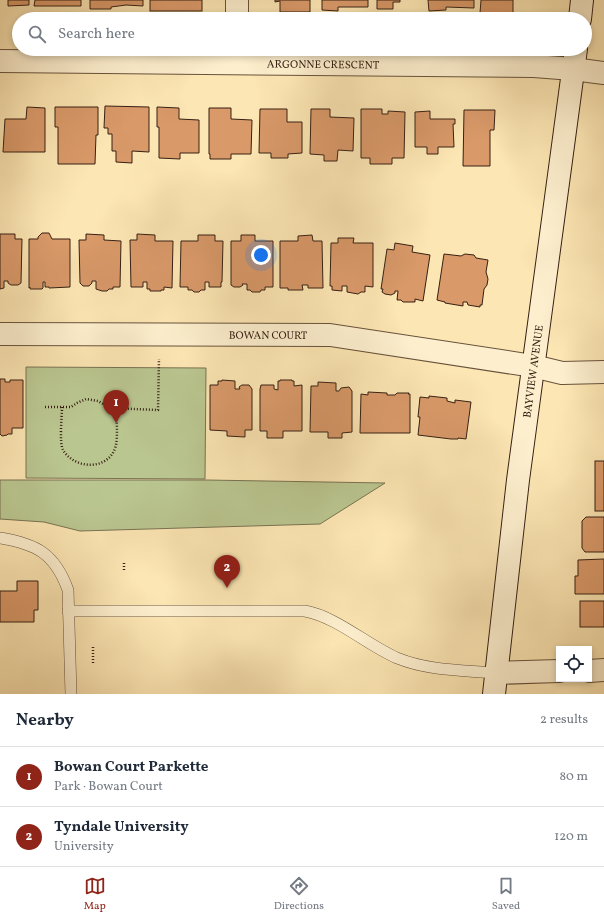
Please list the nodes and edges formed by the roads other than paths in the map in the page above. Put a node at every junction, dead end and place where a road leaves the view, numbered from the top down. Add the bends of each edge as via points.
1 (237, 0) edge
2 (582, 0) edge
3 (237, 12) edge
4 (581, 12) edge
5 (237, 56) edge
6 (574, 59) edge
7 (0, 61) edge
8 (604, 73) edge
9 (0, 334) edge
10 (533, 366) junction
11 (604, 372) edge
12 (0, 538) edge
13 (68, 612) junction
14 (604, 670) edge
15 (556, 671) edge
16 (592, 671) edge
17 (496, 673) junction
18 (71, 694) edge
19 (494, 694) edge

1 - 3 street
2 - 4 street
5 - 6 street, ARGONNE CRESCENT via 534,66
5 - 7 street, ARGONNE CRESCENT
6 - 8 street, ARGONNE CRESCENT
6 - 10 street, BAYVIEW AVENUE
9 - 10 street, BOWAN COURT via 330,335
10 - 11 street, BOWAN COURT via 562,373
10 - 17 street, BAYVIEW AVENUE
12 - 13 lane via 36,548 51,560 62,574 68,590
13 - 17 lane via 305,611 325,617 382,650 415,664 439,669
13 - 18 lane
14 - 16 street
15 - 17 street
17 - 19 street, BAYVIEW AVENUE

